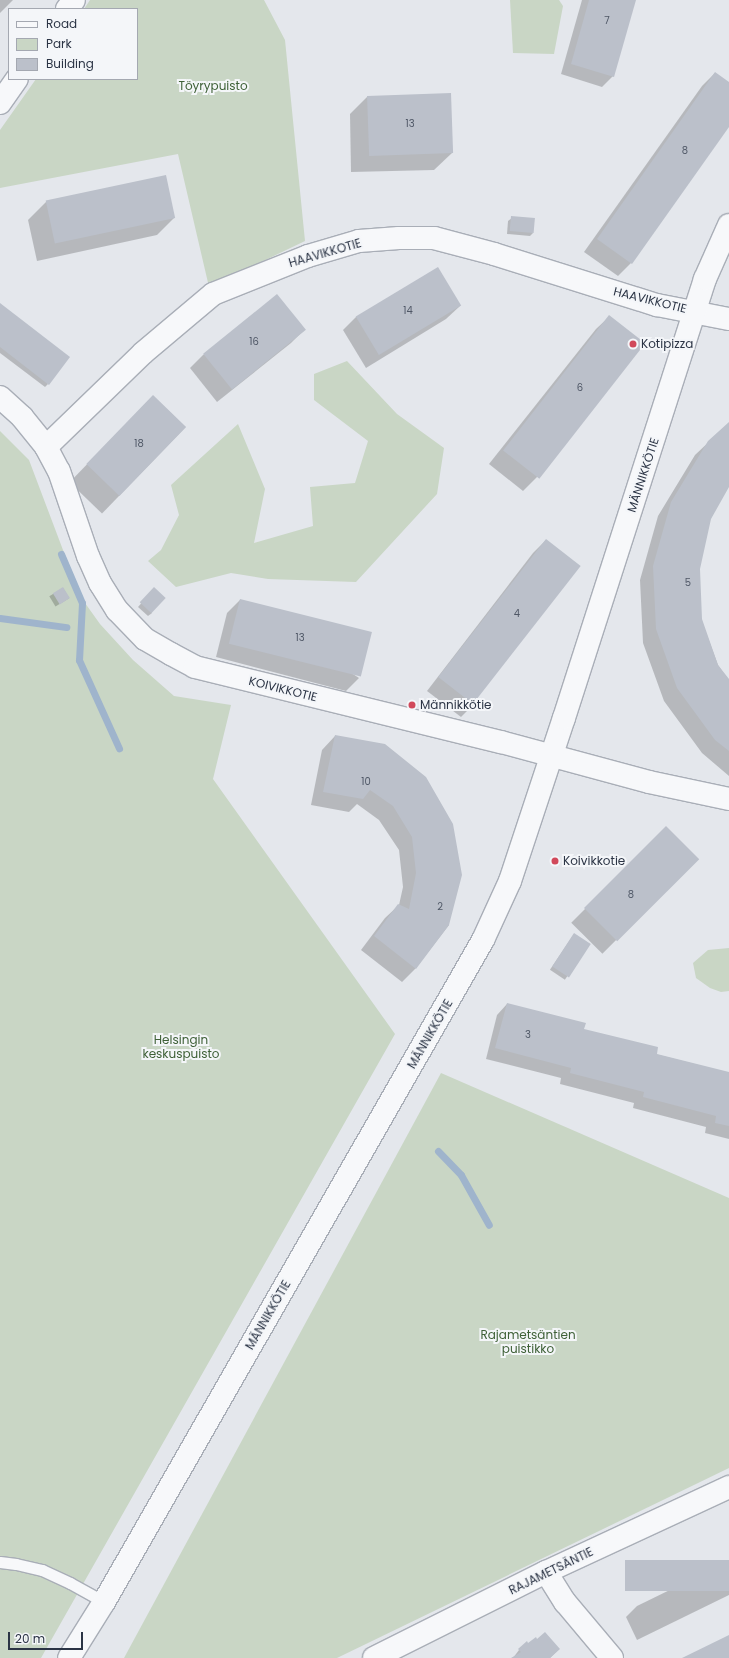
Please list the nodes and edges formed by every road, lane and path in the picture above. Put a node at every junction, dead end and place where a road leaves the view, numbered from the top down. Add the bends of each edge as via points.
1 (74, 0) edge
2 (68, 8) edge
3 (16, 80) edge
4 (0, 103) edge
5 (729, 225) edge
6 (695, 311) junction
7 (729, 319) edge
8 (0, 397) edge
9 (46, 447) junction
10 (551, 756) junction
11 (729, 799) edge
12 (729, 1487) edge
13 (0, 1562) edge
14 (546, 1572) junction
15 (104, 1602) junction
16 (69, 1658) edge
17 (374, 1658) edge
18 (612, 1658) edge

1 - 2 street
3 - 4 street
5 - 6 street, MÄNNIKKÖTIE via 705,279
6 - 7 street, HAAVIKKOTIE
6 - 9 street, HAAVIKKOTIE via 657,305 434,238 359,241 308,256 213,294 143,354
6 - 10 street, MÄNNIKKÖTIE
8 - 9 street, KOIVIKKOTIE via 22,417
9 - 10 street, KOIVIKKOTIE via 59,470 88,556 100,583 117,610 145,639 195,667
10 - 11 street, KOIVIKKOTIE via 649,782
10 - 15 street, MÄNNIKKÖTIE via 510,881 471,962
12 - 14 street, RAJAMETSÄNTIE
13 - 15 lane via 42,1570
14 - 17 street, RAJAMETSÄNTIE
14 - 18 street via 564,1602
15 - 16 street, MÄNNIKKÖTIE

